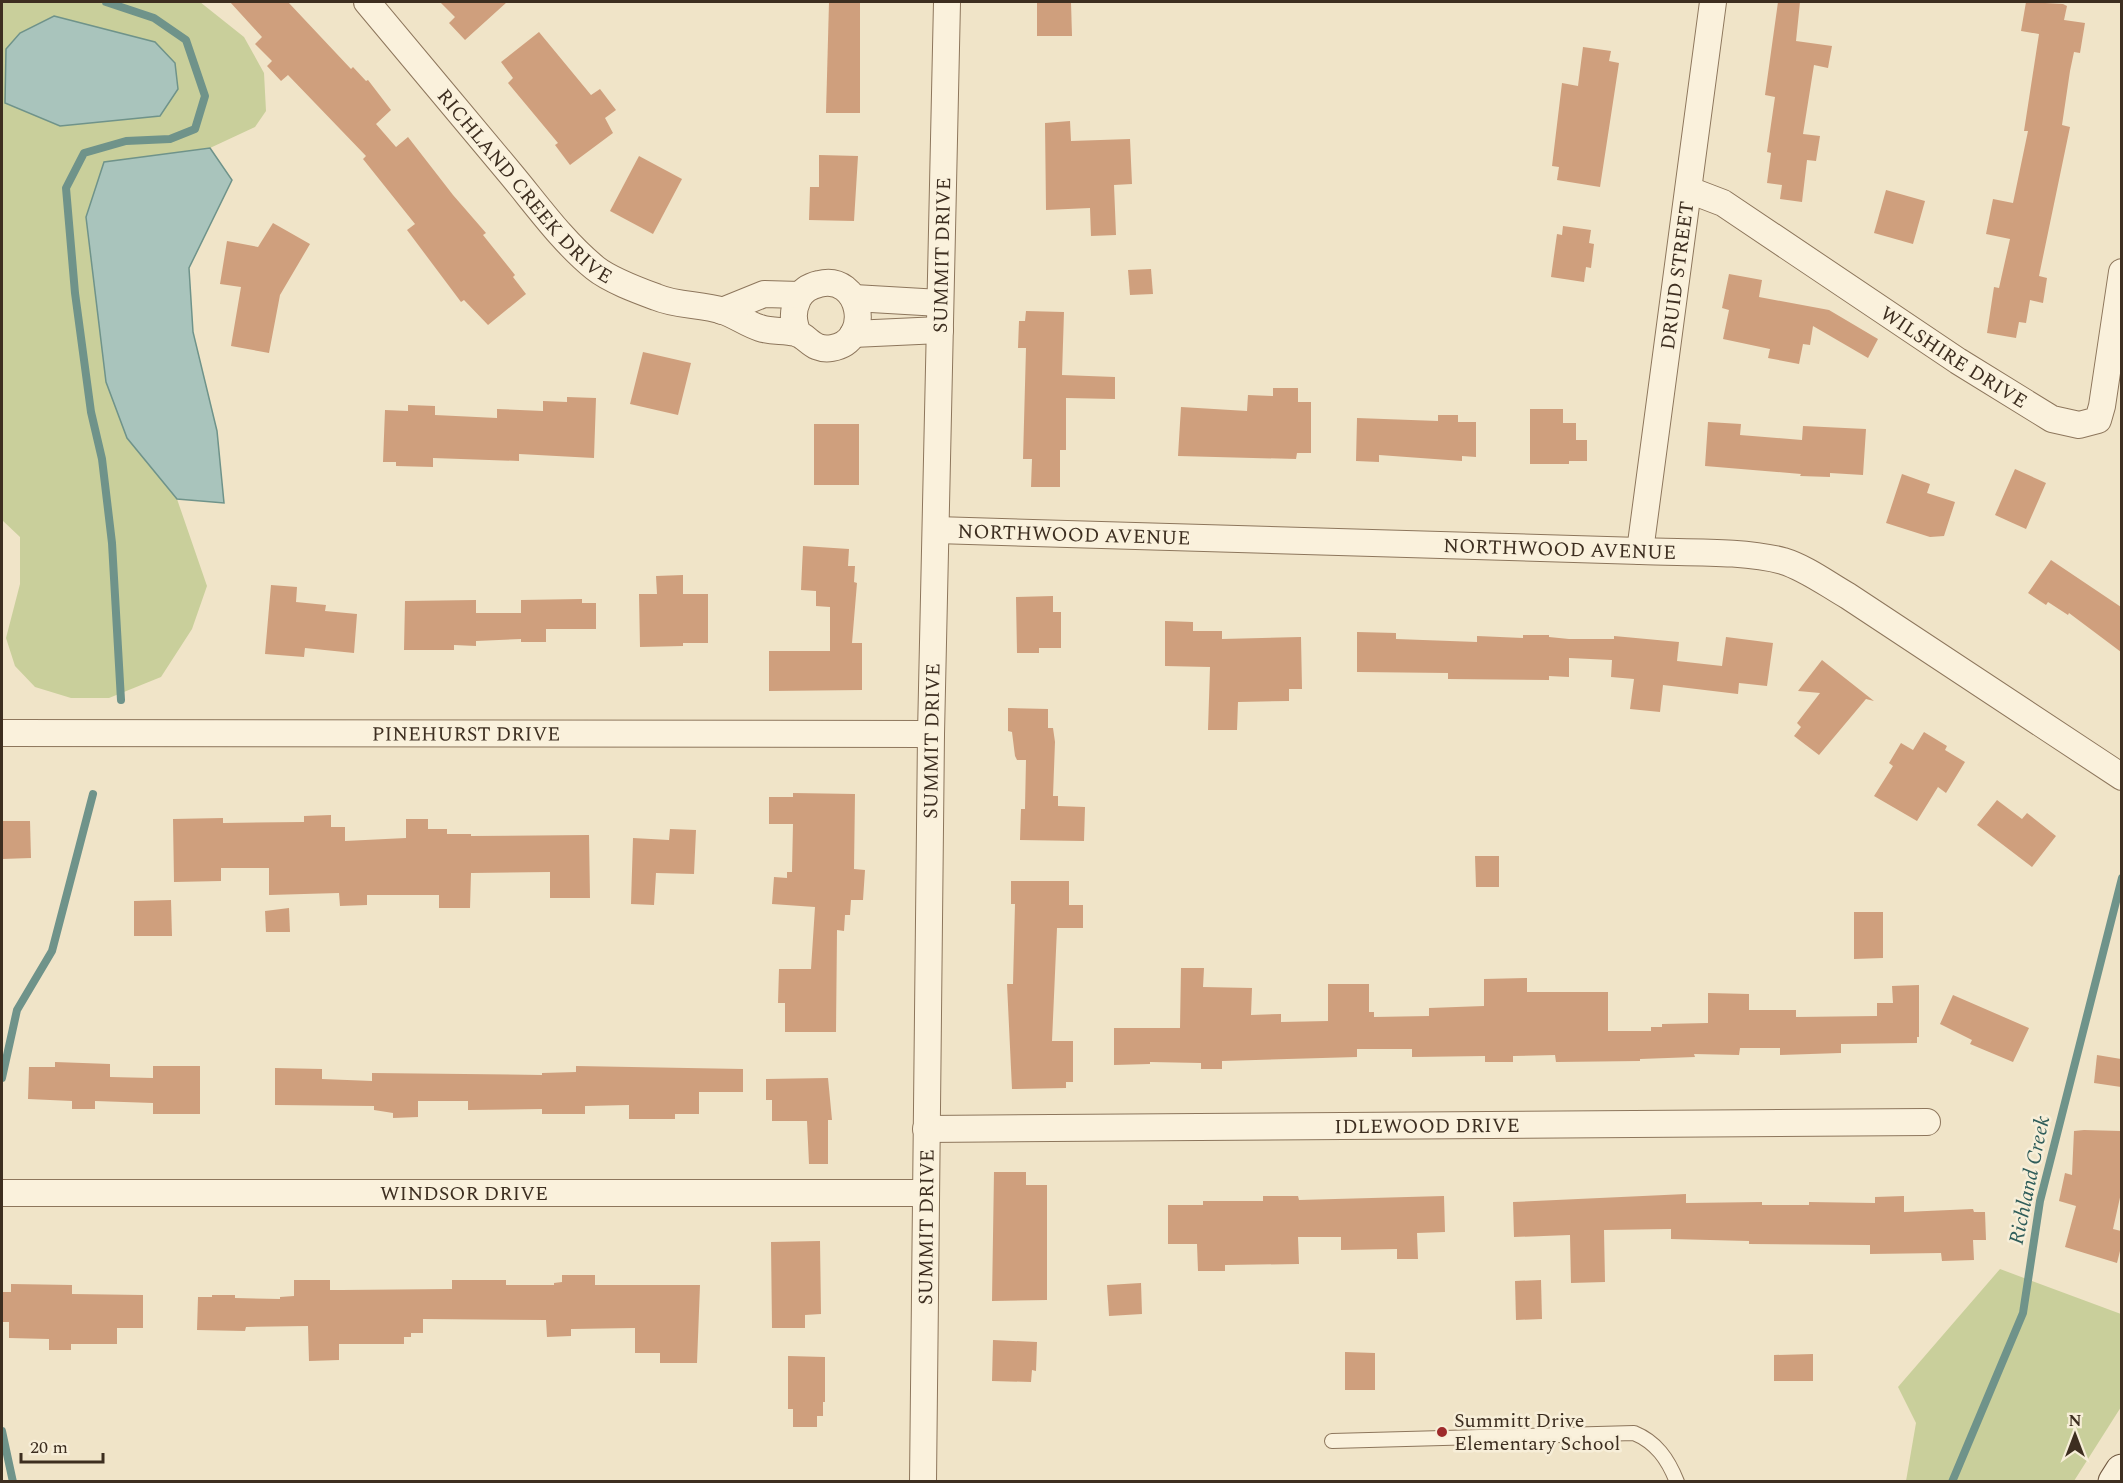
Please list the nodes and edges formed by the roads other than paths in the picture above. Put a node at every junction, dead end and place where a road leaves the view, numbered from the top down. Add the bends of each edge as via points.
1 (367, 2) edge
2 (947, 2) edge
3 (1713, 2) edge
4 (1689, 190) junction
5 (2121, 272) edge
6 (800, 295) junction
7 (854, 298) junction
8 (940, 303) junction
9 (722, 311) junction
10 (940, 330) junction
11 (798, 334) junction
12 (853, 334) junction
13 (936, 530) junction
14 (1640, 551) junction
15 (2, 733) edge
16 (931, 734) junction
17 (2121, 777) edge
18 (1927, 1122) dead end
19 (927, 1129) junction
20 (2, 1193) edge
21 (926, 1193) junction
22 (1332, 1441) dead end
23 (2121, 1471) edge
24 (923, 1482) edge
25 (1677, 1482) edge
26 (2115, 1482) edge

1 - 9 street, RICHLAND CREEK DRIVE via 554,226 596,268 657,298
2 - 8 street, SUMMIT DRIVE
3 - 4 street, DRUID STREET
4 - 5 street, WILSHIRE DRIVE via 1723,203 1958,361 2052,419 2079,425 2098,420 2102,406
4 - 14 street, DRUID STREET
6 - 7 street via 815,285 834,284
6 - 9 street via 764,294
6 - 11 street via 793,321
7 - 8 street
7 - 12 street via 859,310
8 - 10 street, SUMMIT DRIVE
9 - 11 street, RICHLAND CREEK DRIVE via 761,328
10 - 12 street, RICHLAND CREEK DRIVE
10 - 13 street, SUMMIT DRIVE
11 - 12 street, RICHLAND CREEK DRIVE via 819,348 844,344
13 - 14 street, NORTHWOOD AVENUE
13 - 16 street, SUMMIT DRIVE
14 - 17 street, NORTHWOOD AVENUE via 1749,556 1783,561 1808,572
15 - 16 street, PINEHURST DRIVE
16 - 19 street, SUMMIT DRIVE
18 - 19 street, IDLEWOOD DRIVE
19 - 21 street, SUMMIT DRIVE
20 - 21 street, WINDSOR DRIVE
21 - 24 street, SUMMIT DRIVE
22 - 25 lane via 1634,1433 1648,1439 1662,1453
23 - 26 street

